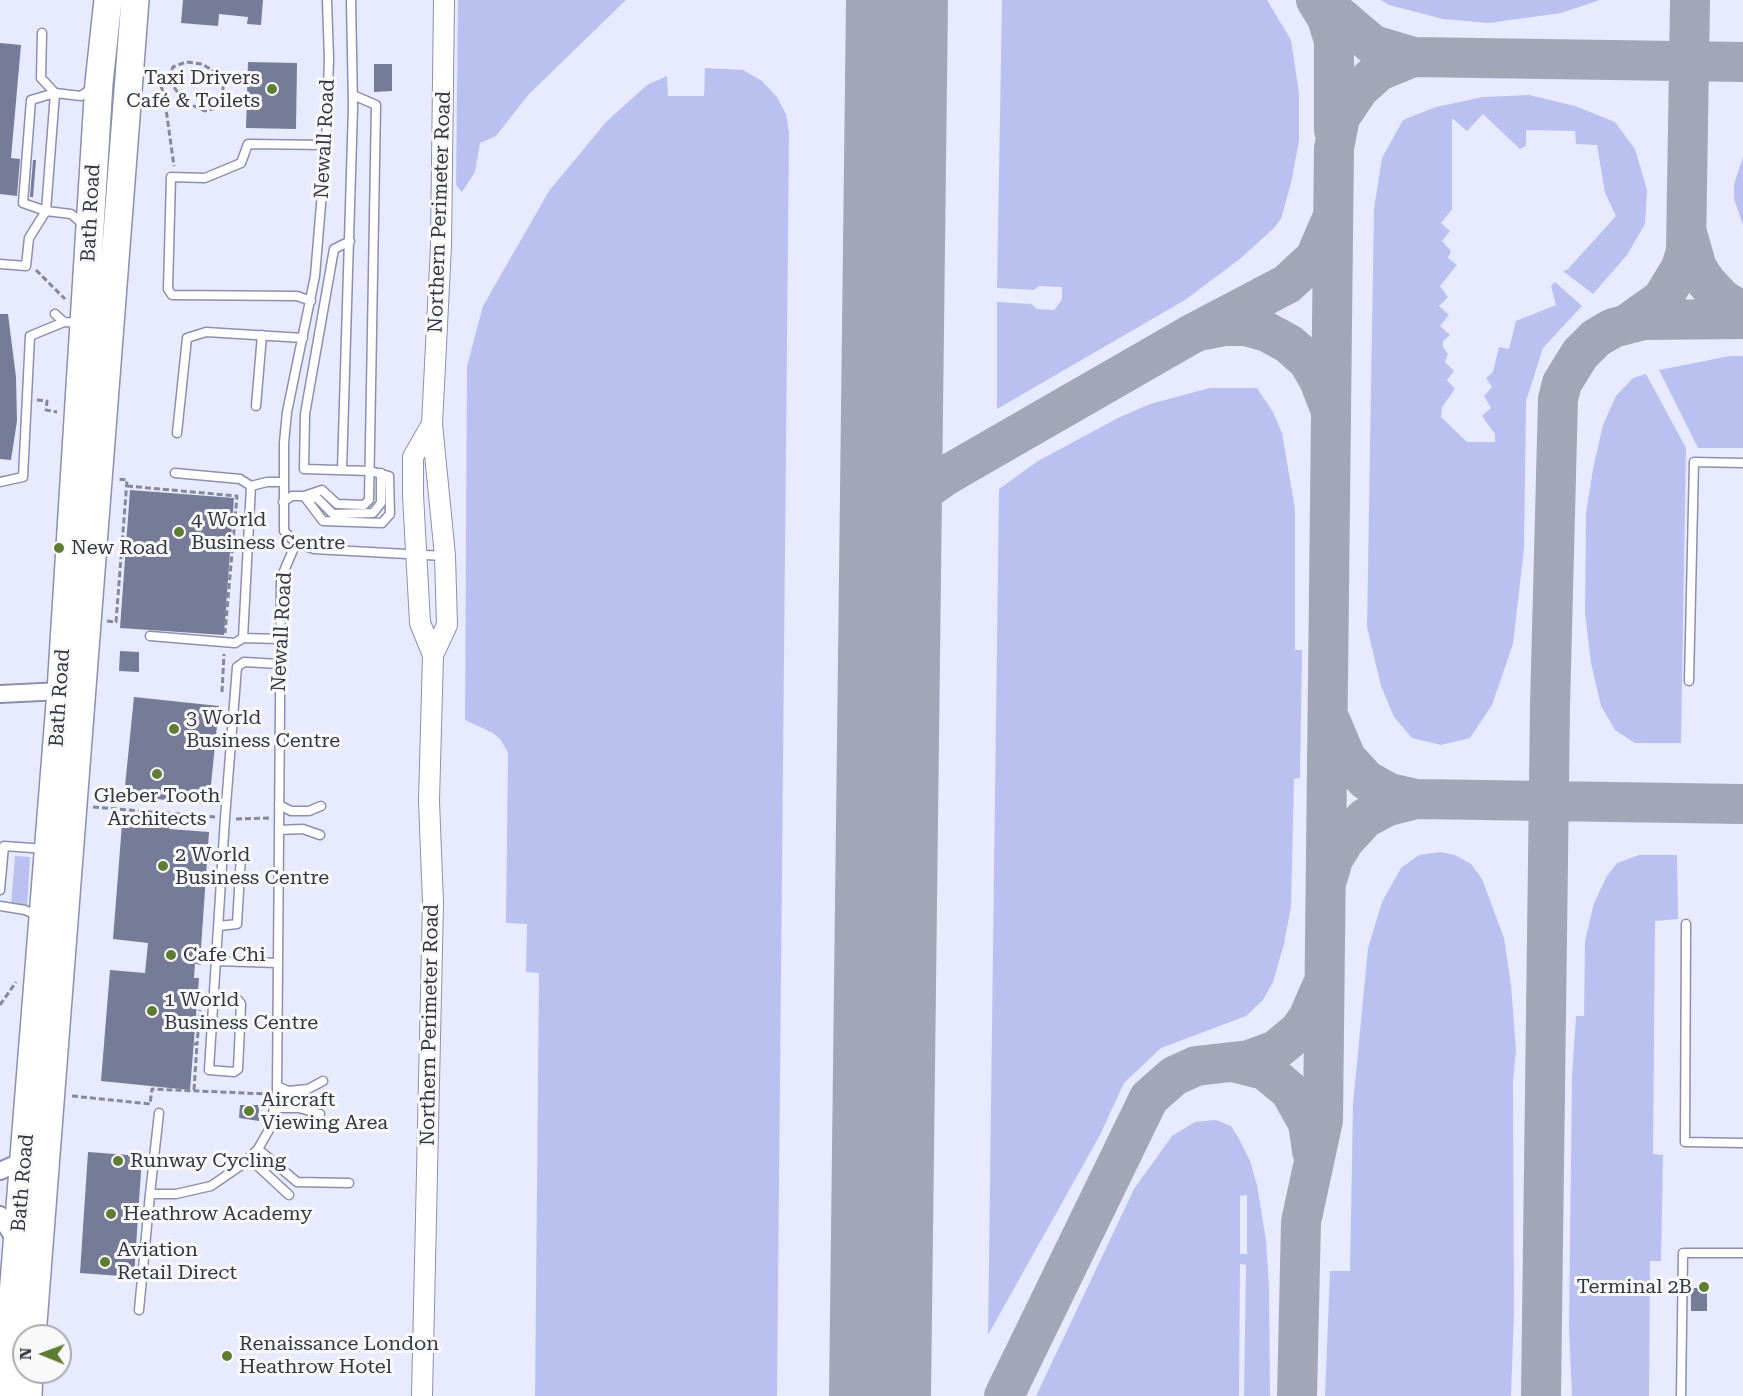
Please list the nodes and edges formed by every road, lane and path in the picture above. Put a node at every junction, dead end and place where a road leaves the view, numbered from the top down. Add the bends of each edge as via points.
1 (108, 0) edge
2 (135, 0) edge
3 (328, 0) edge
4 (351, 0) edge
5 (444, 0) edge
6 (42, 33) dead end
7 (130, 76) junction
8 (158, 77) junction
9 (168, 78) junction
10 (99, 82) junction
11 (55, 93) junction
12 (352, 94) junction
13 (326, 145) junction
14 (175, 177) junction
15 (46, 211) junction
16 (90, 234) junction
17 (350, 241) junction
18 (27, 260) junction
19 (0, 264) edge
20 (65, 300) dead end
21 (311, 301) junction
22 (55, 314) dead end
23 (75, 322) junction
24 (262, 335) junction
25 (303, 338) junction
26 (256, 406) dead end
27 (432, 424) junction
28 (177, 433) dead end
29 (1743, 463) edge
30 (342, 470) junction
31 (370, 471) junction
32 (175, 473) dead end
33 (381, 473) junction
34 (116, 479) dead end
35 (0, 482) edge
36 (284, 482) junction
37 (127, 486) junction
38 (251, 486) junction
39 (304, 496) junction
40 (283, 502) junction
41 (296, 543) junction
42 (417, 555) junction
43 (445, 556) junction
44 (106, 621) dead end
45 (150, 636) dead end
46 (243, 638) junction
47 (279, 639) junction
48 (224, 642) junction
49 (433, 655) junction
50 (279, 664) junction
51 (1689, 681) dead end
52 (61, 691) junction
53 (0, 694) edge
54 (222, 695) dead end
55 (279, 806) junction
56 (321, 806) dead end
57 (88, 807) dead end
58 (225, 818) junction
59 (279, 818) junction
60 (279, 830) junction
61 (320, 834) dead end
62 (48, 849) junction
63 (223, 849) junction
64 (0, 890) edge
65 (0, 906) edge
66 (43, 919) junction
67 (1686, 924) dead end
68 (219, 926) junction
69 (216, 961) junction
70 (278, 963) junction
71 (17, 981) dead end
72 (214, 999) junction
73 (0, 1005) edge
74 (197, 1044) dead end
75 (323, 1081) dead end
76 (277, 1090) junction
77 (194, 1091) junction
78 (64, 1095) dead end
79 (274, 1108) junction
80 (159, 1113) dead end
81 (320, 1114) dead end
82 (1743, 1143) edge
83 (258, 1149) junction
84 (249, 1158) junction
85 (25, 1160) junction
86 (0, 1171) edge
87 (349, 1183) dead end
88 (150, 1194) junction
89 (289, 1195) dead end
90 (0, 1215) edge
91 (18, 1246) junction
92 (1743, 1254) edge
93 (139, 1310) dead end
94 (33, 1324) edge
95 (5, 1396) edge
96 (422, 1396) edge
97 (1681, 1396) edge

1 - 10 highway, Bath Road
2 - 7 highway, Bath Road
3 - 13 lane, Newall Road
4 - 12 lane
5 - 27 street, Northern Perimeter Road via 441,246
6 - 11 lane via 41,78
7 - 8 path
7 - 94 highway, Bath Road
8 - 9 path
8 - 14 path
9 - 9 path via 173,67 186,62 202,64 217,73 223,99 216,108 206,111 182,99
10 - 11 lane via 81,96
10 - 16 highway, Bath Road
11 - 15 lane
11 - 15 lane via 32,100 23,203
12 - 17 lane
12 - 31 lane via 376,105
13 - 14 lane via 248,144 241,163 205,178
13 - 21 lane, Newall Road
14 - 21 lane via 171,177 168,289 172,295 297,296
15 - 16 lane via 71,214 81,220
15 - 18 lane via 29,238
16 - 23 highway, Bath Road
17 - 30 lane
17 - 30 lane via 334,249 305,414 304,469
18 - 19 lane via 26,266
18 - 20 path
21 - 25 lane, Newall Road
22 - 23 lane
23 - 35 lane via 30,336 23,477
23 - 52 highway, Bath Road
24 - 25 lane
24 - 26 lane
24 - 28 lane via 206,332 187,339
25 - 36 lane, Newall Road via 287,412
27 - 42 street, Northern Perimeter Road via 413,457
27 - 43 street, Northern Perimeter Road
29 - 51 lane via 1694,462
30 - 31 lane
31 - 33 lane
31 - 39 lane via 368,504 337,504 322,490
32 - 38 lane via 240,479
33 - 39 lane via 381,503 373,513 333,514 317,498
33 - 39 lane via 389,476 390,514 382,523 323,521
34 - 37 path via 127,480
36 - 38 lane
36 - 40 lane, Newall Road
37 - 44 path via 116,622
37 - 48 path via 237,496
38 - 46 lane
39 - 40 lane via 292,496
40 - 41 lane, Newall Road via 284,531
41 - 42 lane via 314,549
41 - 47 lane, Newall Road via 281,578
42 - 43 lane
42 - 49 street, Northern Perimeter Road via 420,623
43 - 49 street, Northern Perimeter Road via 447,625
45 - 48 lane
46 - 47 lane
46 - 48 lane via 235,643
47 - 50 lane, Newall Road
48 - 54 path
49 - 96 street, Northern Perimeter Road via 429,801 433,903
50 - 55 lane, Newall Road
50 - 58 lane via 244,662 237,668
52 - 53 street
52 - 62 highway, Bath Road
55 - 56 lane via 291,811
55 - 59 lane, Newall Road
57 - 58 path
58 - 59 path
58 - 63 lane
59 - 60 lane, Newall Road
60 - 61 lane via 303,829
60 - 70 lane, Newall Road
62 - 64 lane via 4,846
62 - 66 highway, Bath Road
63 - 68 lane
63 - 68 lane via 241,856 234,926
65 - 66 lane via 25,910
66 - 85 highway, Bath Road
67 - 82 lane via 1685,1142
68 - 69 lane
69 - 70 lane
69 - 72 lane
70 - 76 lane, Newall Road
71 - 73 path
72 - 72 lane via 208,1070 234,1072 238,1069 241,1004 238,1000
74 - 77 path
75 - 76 lane via 308,1089
76 - 77 path
76 - 79 lane, Newall Road
77 - 78 path via 152,1089 150,1104
79 - 81 lane via 299,1108
79 - 83 lane, Newall Road via 270,1128
80 - 88 lane
83 - 84 lane, Newall Road
83 - 87 lane via 297,1182
84 - 88 lane, Newall Road via 211,1186 176,1194
84 - 89 lane
85 - 86 street
85 - 91 highway, Bath Road
88 - 93 lane
90 - 91 street
91 - 95 highway, Bath Road
92 - 97 lane via 1683,1253

